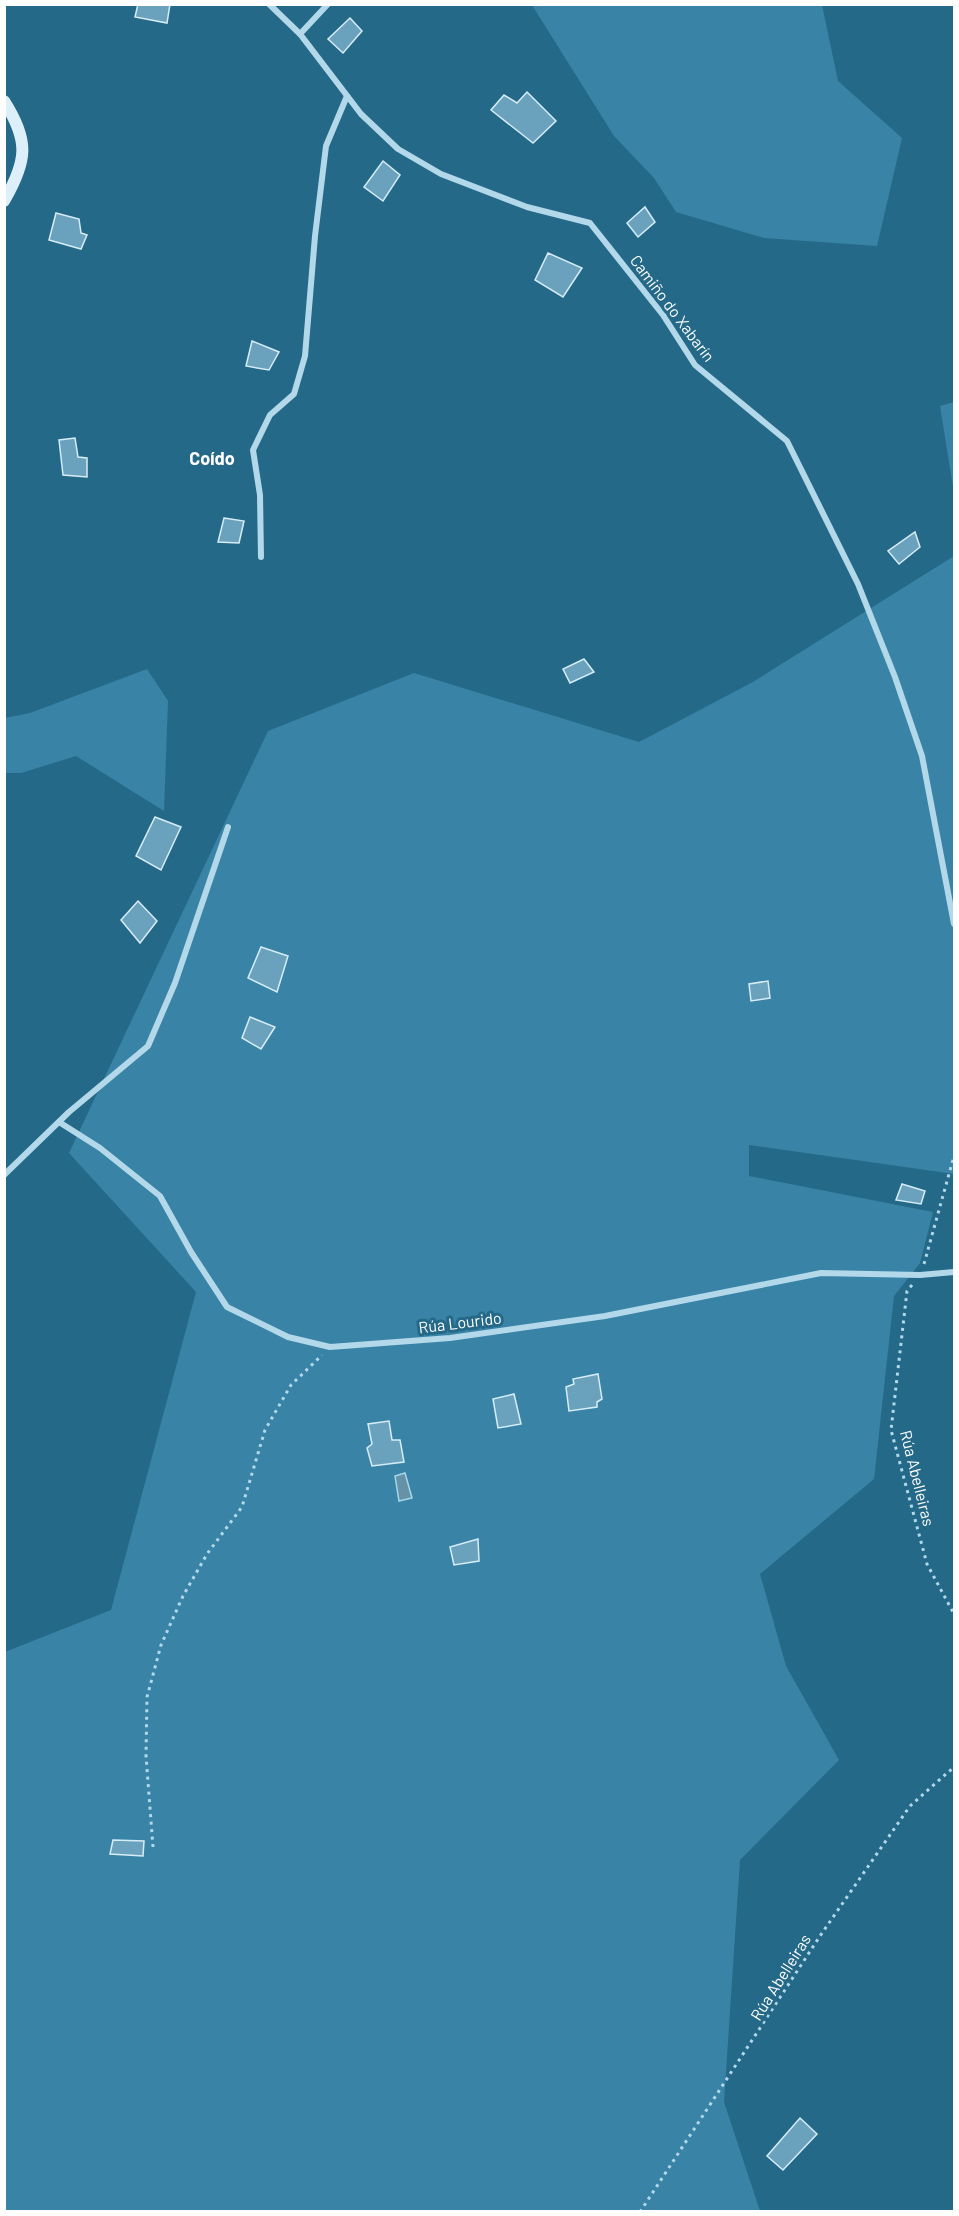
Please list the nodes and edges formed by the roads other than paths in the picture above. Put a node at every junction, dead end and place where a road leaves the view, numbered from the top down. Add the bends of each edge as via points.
1 (269, 4) edge
2 (328, 4) edge
3 (300, 34) junction
4 (347, 96) junction
5 (4, 101) edge
6 (4, 201) edge
7 (261, 557) dead end
8 (228, 827) dead end
9 (954, 924) edge
10 (59, 1122) junction
11 (4, 1175) edge
12 (954, 1272) edge

1 - 3 street, Camiño do Xabarín
2 - 3 street
3 - 4 street, Camiño do Xabarín
4 - 7 street via 326,146 305,356 294,394 270,415 253,450 260,495
4 - 9 street, Camiño do Xabarín via 398,149 441,174 527,207 590,223 656,306 695,365 787,441 858,584 895,677 922,756
5 - 6 street via 20,125 23,139 22,159
8 - 10 street via 175,983 148,1046
10 - 11 street
10 - 12 street, Rúa Lourido via 100,1148 160,1196 227,1307 288,1337 330,1347 450,1338 605,1316 821,1273

